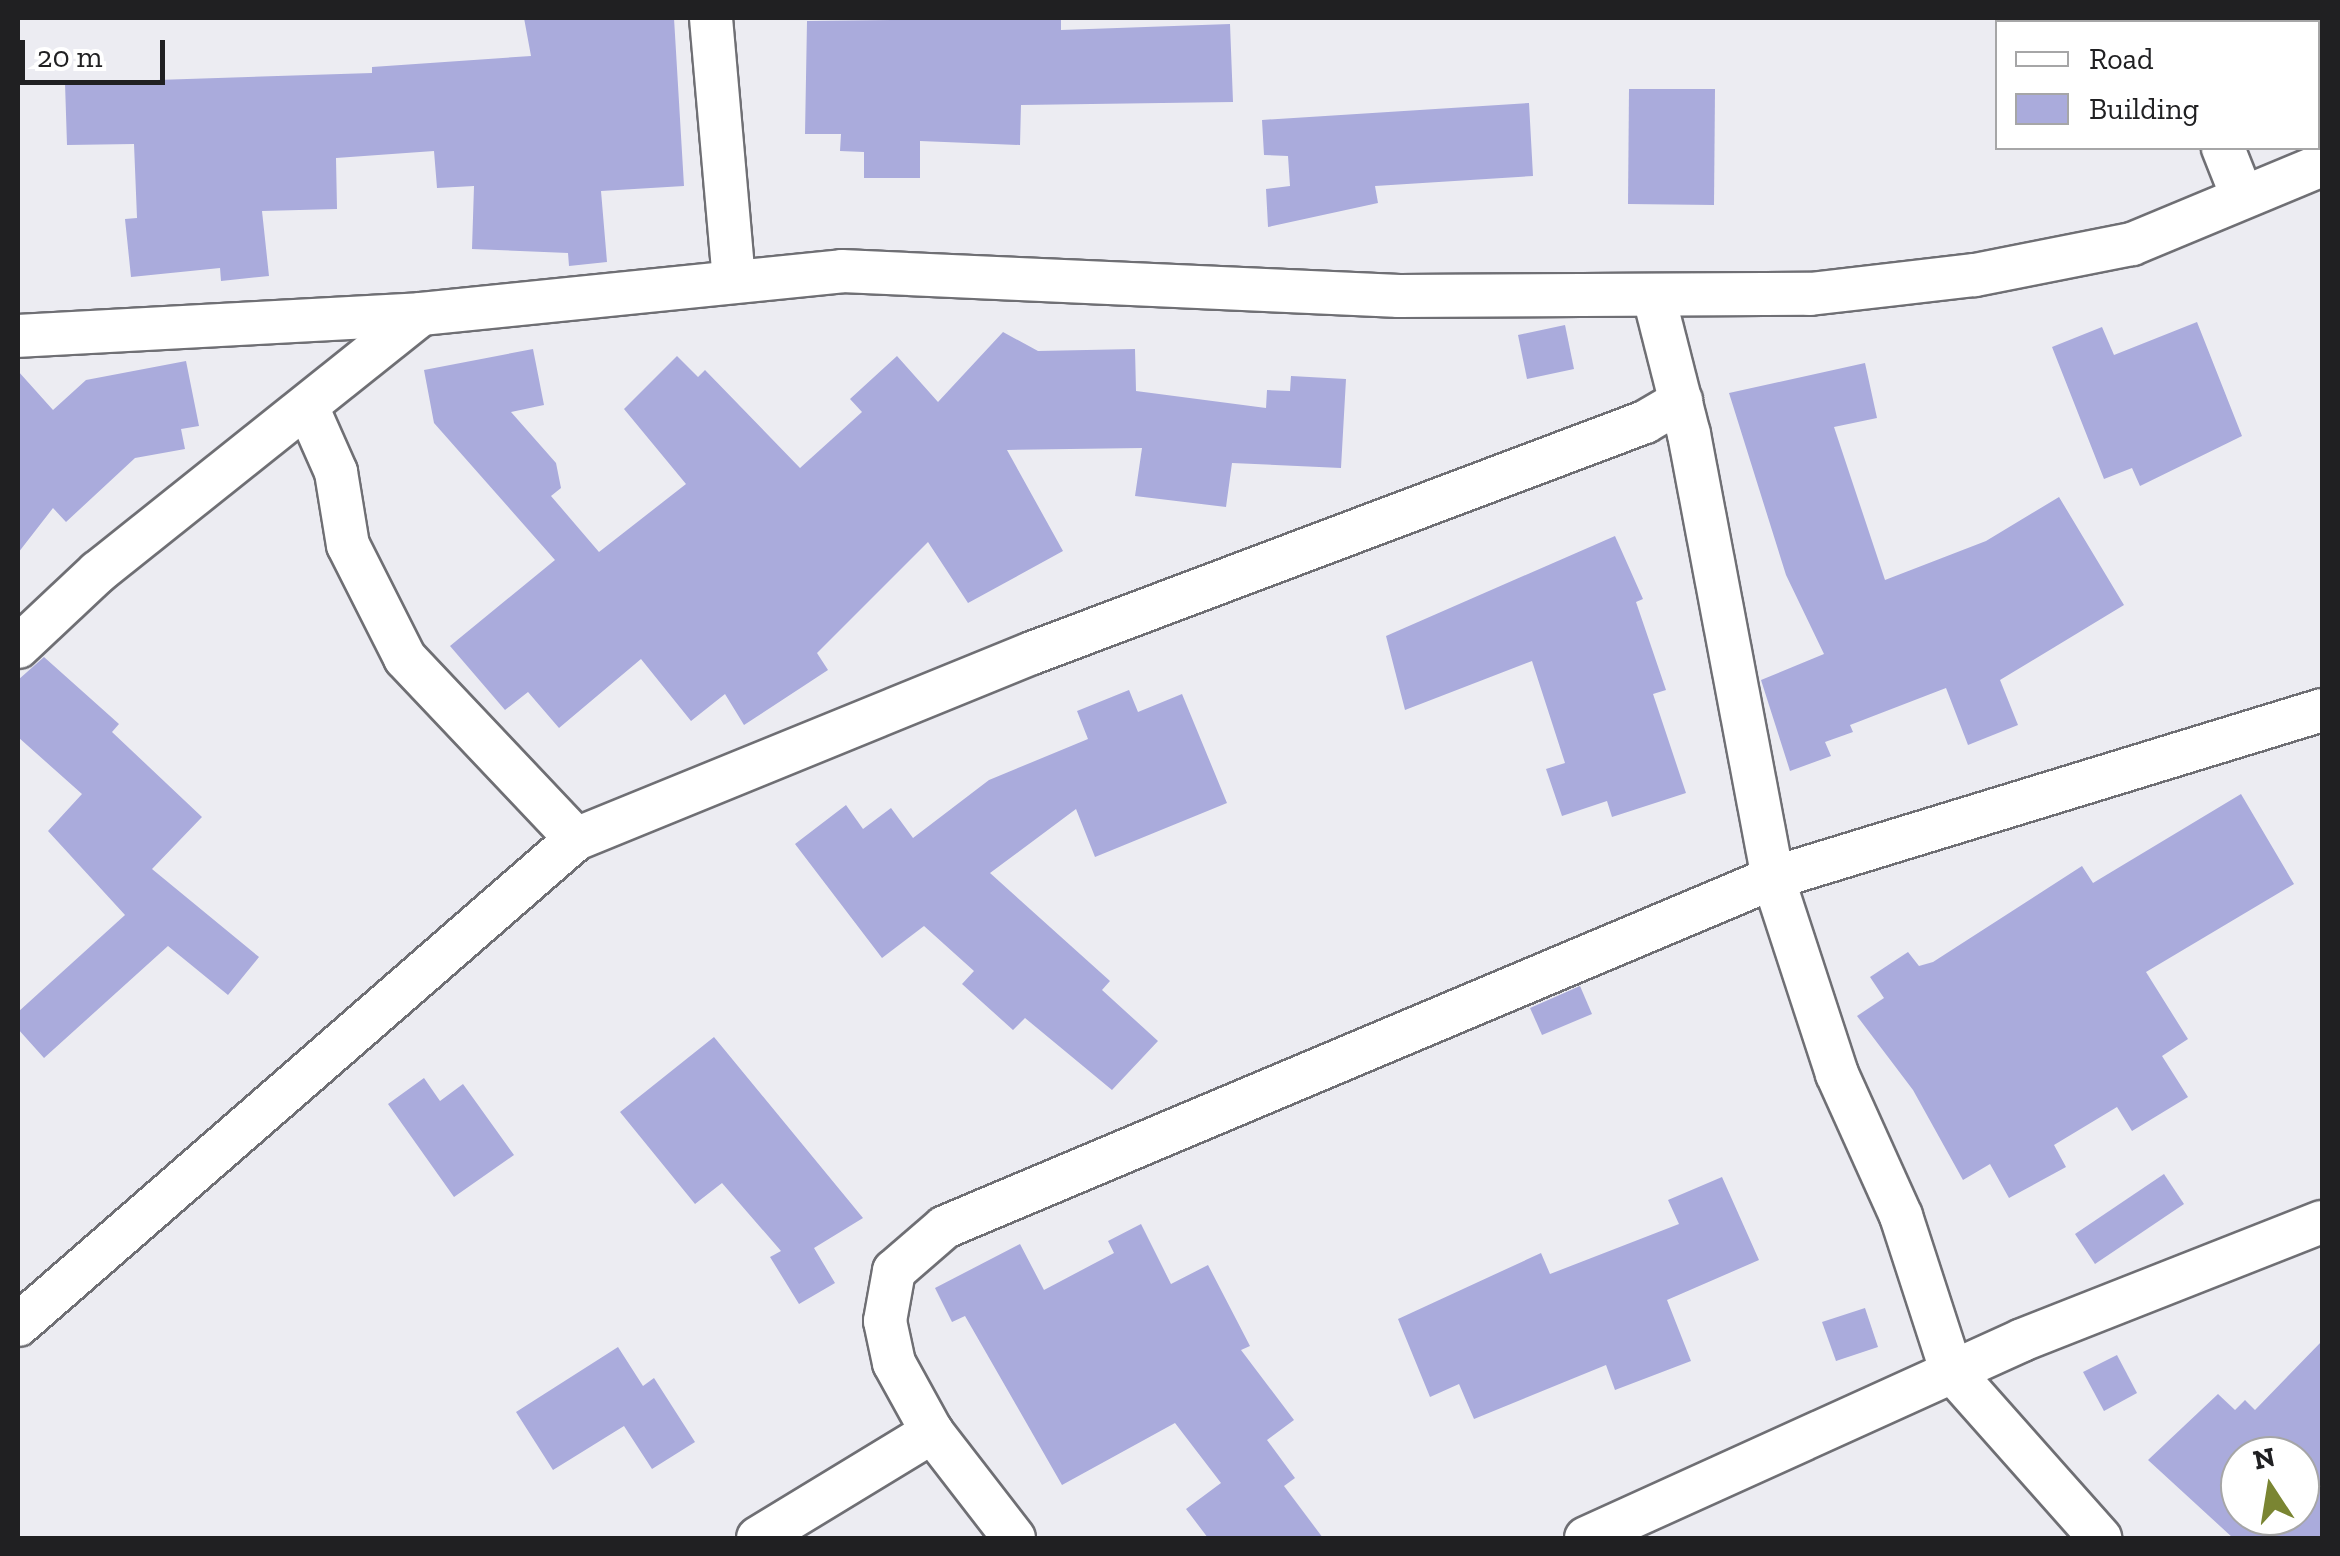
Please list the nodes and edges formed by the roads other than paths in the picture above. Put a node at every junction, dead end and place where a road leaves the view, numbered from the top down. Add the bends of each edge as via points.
1 (711, 18) edge
2 (2224, 150) edge
3 (2322, 165) edge
4 (2242, 196) junction
5 (734, 281) junction
6 (1654, 297) junction
7 (421, 314) junction
8 (18, 336) edge
9 (1680, 401) junction
10 (309, 411) junction
11 (18, 648) edge
12 (2322, 710) edge
13 (576, 838) junction
14 (1773, 878) junction
15 (2322, 1222) edge
16 (18, 1325) edge
17 (1952, 1370) junction
18 (932, 1432) junction
19 (758, 1538) edge
20 (1014, 1538) edge
21 (1586, 1538) edge
22 (2100, 1538) edge

1 - 5 street
2 - 4 street
3 - 4 street
4 - 6 street via 2132,244 1975,275 1810,294
5 - 6 street via 842,272 1399,296
5 - 7 street
6 - 9 street
7 - 8 street
7 - 10 street
9 - 13 street via 1645,422 1032,653
9 - 14 street
10 - 11 street via 98,572
10 - 13 street via 336,472 348,545 405,658
12 - 14 street
13 - 16 street
14 - 17 street via 1837,1074 1900,1216
14 - 18 street via 944,1228 894,1271 885,1321 894,1364
15 - 17 street
17 - 21 street
17 - 22 street
18 - 19 street
18 - 20 street

